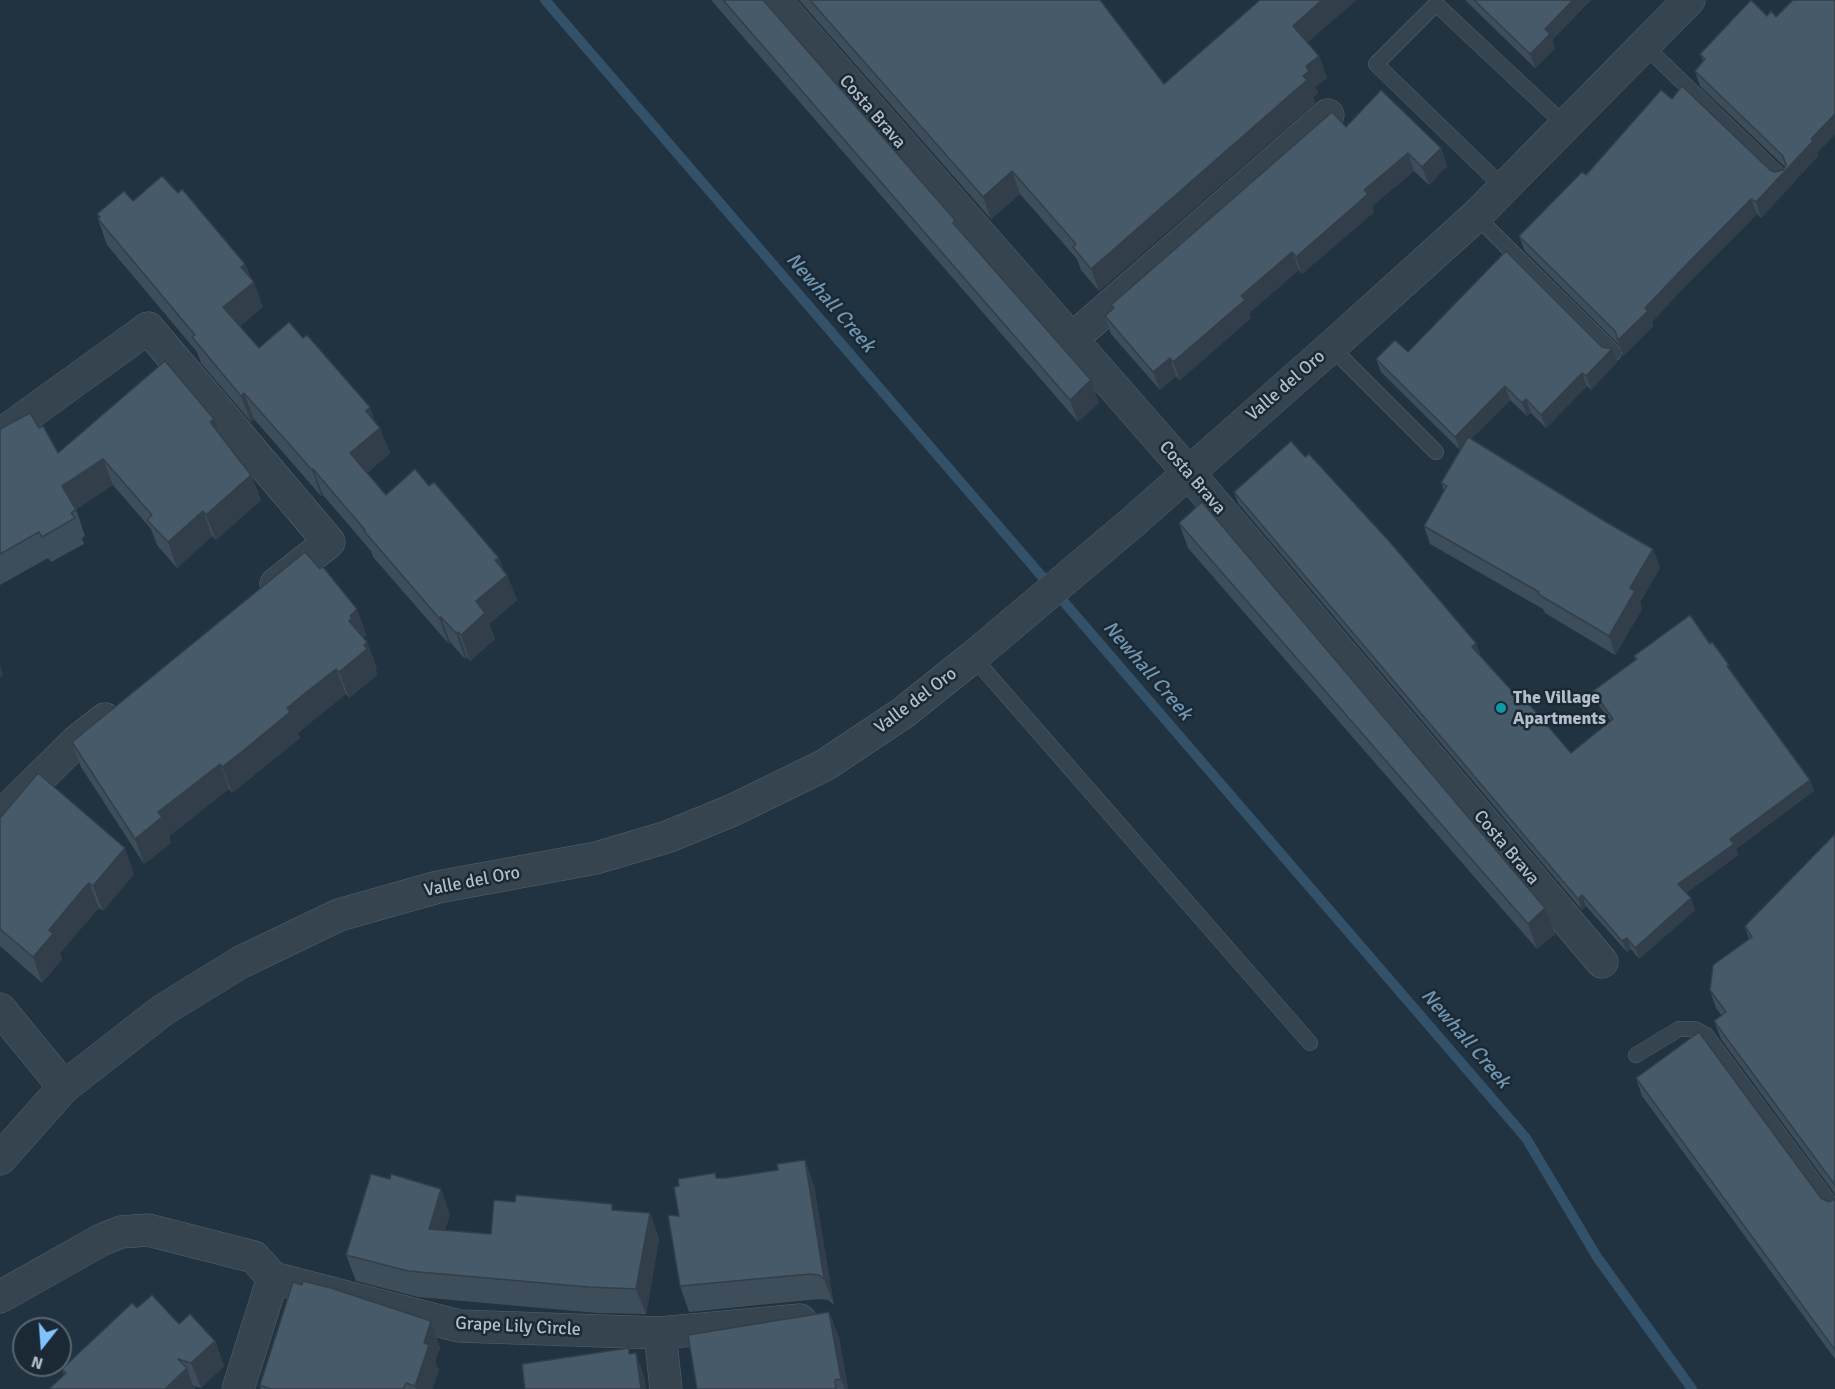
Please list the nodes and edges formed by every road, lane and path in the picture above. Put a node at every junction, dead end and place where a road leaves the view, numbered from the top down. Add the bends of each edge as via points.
1 (775, 0) edge
2 (1689, 0) edge
3 (1645, 46) junction
4 (1328, 115) edge
5 (1565, 125) junction
6 (1782, 178) edge
7 (1504, 188) junction
8 (1476, 216) junction
9 (1071, 340) junction
10 (1331, 347) junction
11 (1614, 353) edge
12 (0, 435) edge
13 (1436, 452) dead end
14 (1188, 472) junction
15 (254, 601) edge
16 (980, 650) junction
17 (123, 704) edge
18 (0, 817) edge
19 (1602, 962) dead end
20 (0, 1009) edge
21 (1310, 1043) dead end
22 (1636, 1055) dead end
23 (64, 1087) junction
24 (0, 1159) edge
25 (1835, 1210) edge
26 (273, 1278) junction
27 (0, 1297) edge
28 (821, 1317) edge
29 (660, 1334) junction
30 (238, 1389) edge
31 (666, 1389) edge

1 - 9 street, Costa Brava
2 - 3 street, Valle del Oro
3 - 5 street, Valle del Oro
3 - 6 lane
4 - 9 street
5 - 7 street, Valle del Oro
5 - 7 lane via 1436,4 1376,64
7 - 8 street, Valle del Oro
8 - 10 street, Valle del Oro
8 - 11 lane
9 - 14 street, Costa Brava
10 - 13 lane
10 - 14 street, Valle del Oro
12 - 15 street via 148,328 329,542
14 - 16 street, Valle del Oro
14 - 19 street, Costa Brava
16 - 21 lane
16 - 23 street, Valle del Oro via 903,713 825,765 733,810 667,837 596,858 438,887 339,915 241,962 163,1010
17 - 18 street via 77,741
20 - 23 street
22 - 25 lane via 1679,1029 1695,1029 1706,1035
23 - 24 street, Valle del Oro
26 - 27 street via 254,1257 148,1230 121,1232 100,1240
26 - 29 street, Grape Lily Circle via 459,1326
26 - 30 street
28 - 29 street, Grape Lily Circle
29 - 31 street

